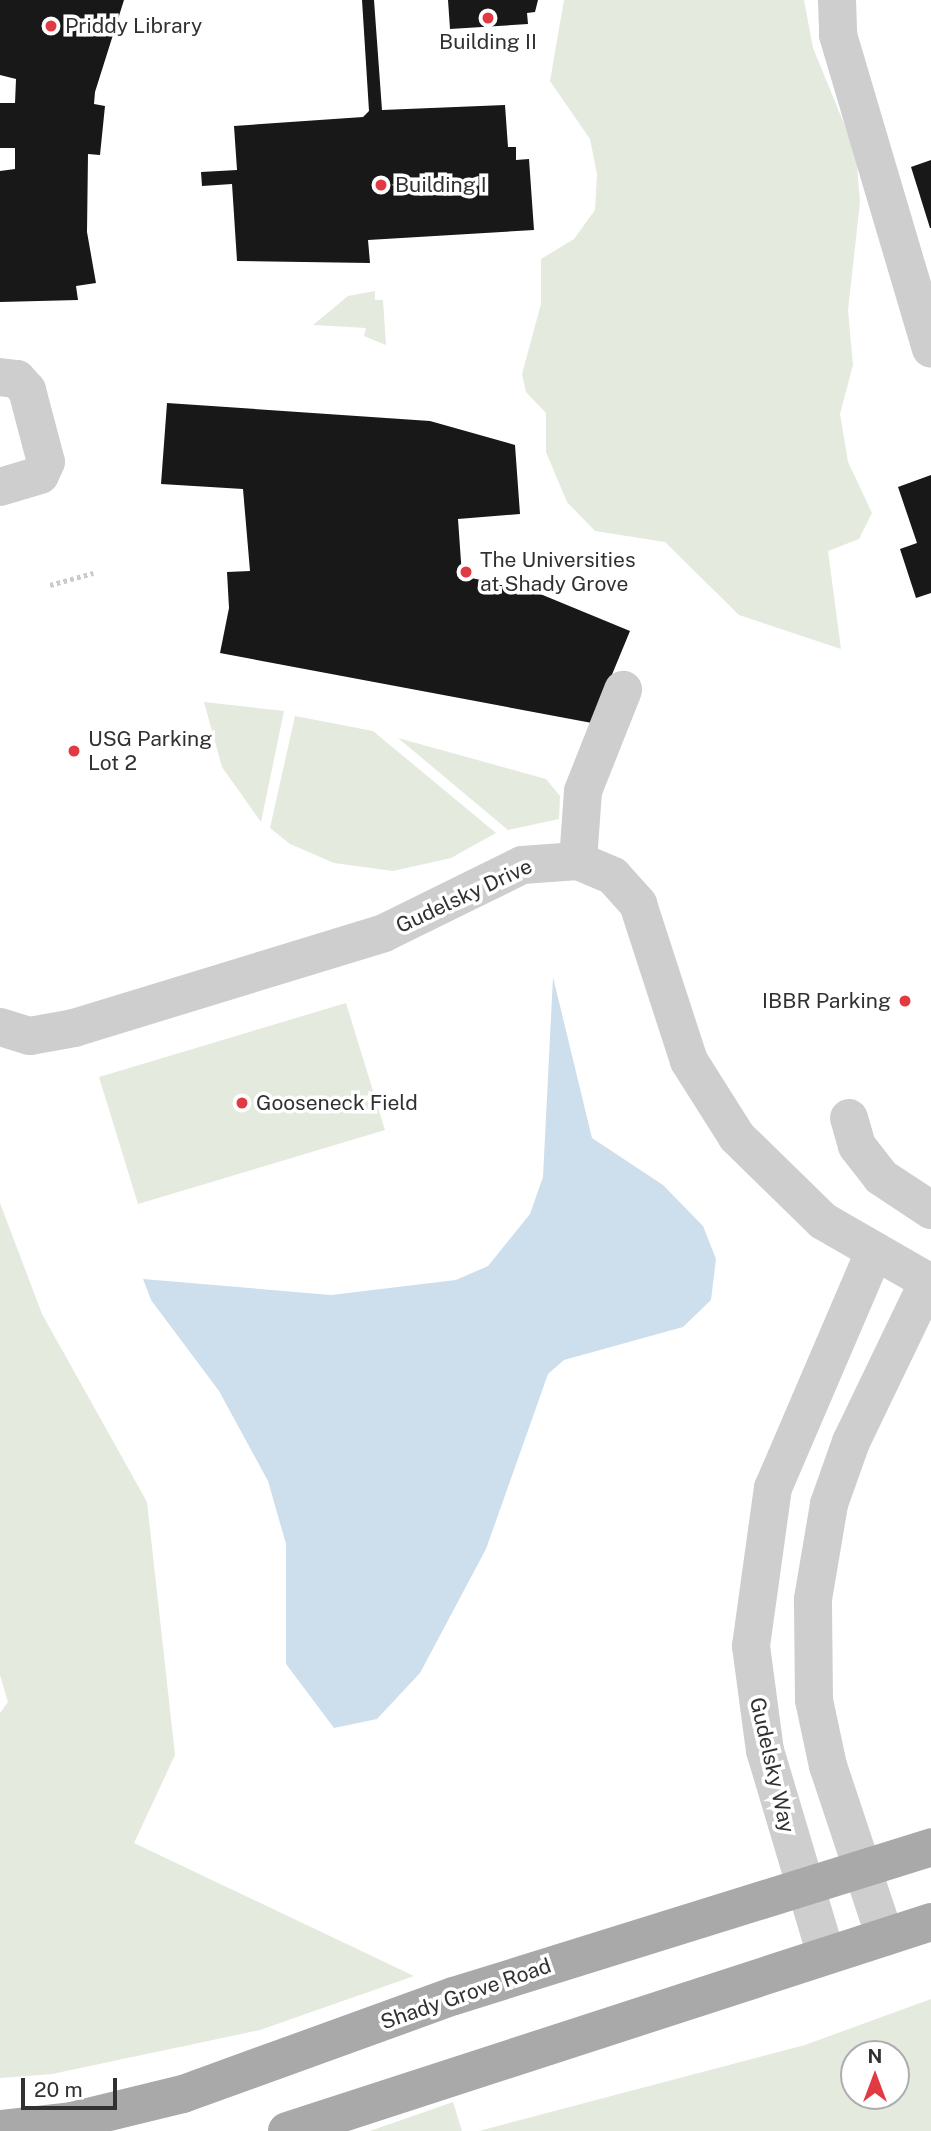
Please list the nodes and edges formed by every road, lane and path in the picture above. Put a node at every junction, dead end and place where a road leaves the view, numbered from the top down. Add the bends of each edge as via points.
1 (837, 0) edge
2 (931, 348) edge
3 (0, 377) edge
4 (0, 487) edge
5 (93, 573) dead end
6 (50, 585) dead end
7 (623, 690) dead end
8 (578, 861) junction
9 (0, 1027) edge
10 (849, 1118) dead end
11 (931, 1210) edge
12 (873, 1255) junction
13 (929, 1283) edge
14 (931, 1847) edge
15 (861, 1867) junction
16 (803, 1885) junction
17 (931, 1922) edge
18 (885, 1937) junction
19 (826, 1955) junction
20 (0, 2129) edge
21 (288, 2131) edge

1 - 2 street via 838,35
3 - 4 street via 17,379 27,390 46,462 40,474
5 - 6 path
7 - 8 street via 586,780
8 - 9 street, Gudelsky Drive via 522,865 384,933 74,1028 30,1036
8 - 12 street, Gudelsky Drive via 613,876 638,904 689,1061 737,1137 800,1203
10 - 11 street via 857,1146 881,1177
12 - 13 street, Gudelsky Drive
12 - 16 street, Gudelsky Way via 798,1419 760,1545 751,1646 756,1701
13 - 15 street via 851,1442 818,1553 810,1651 814,1700
14 - 15 main road, Shady Grove Road
15 - 16 main road, Shady Grove Road
15 - 18 street
16 - 19 street, Gudelsky Way
16 - 20 main road, Shady Grove Road via 454,1996 183,2094 72,2121
17 - 18 main road
18 - 19 main road
19 - 21 main road

